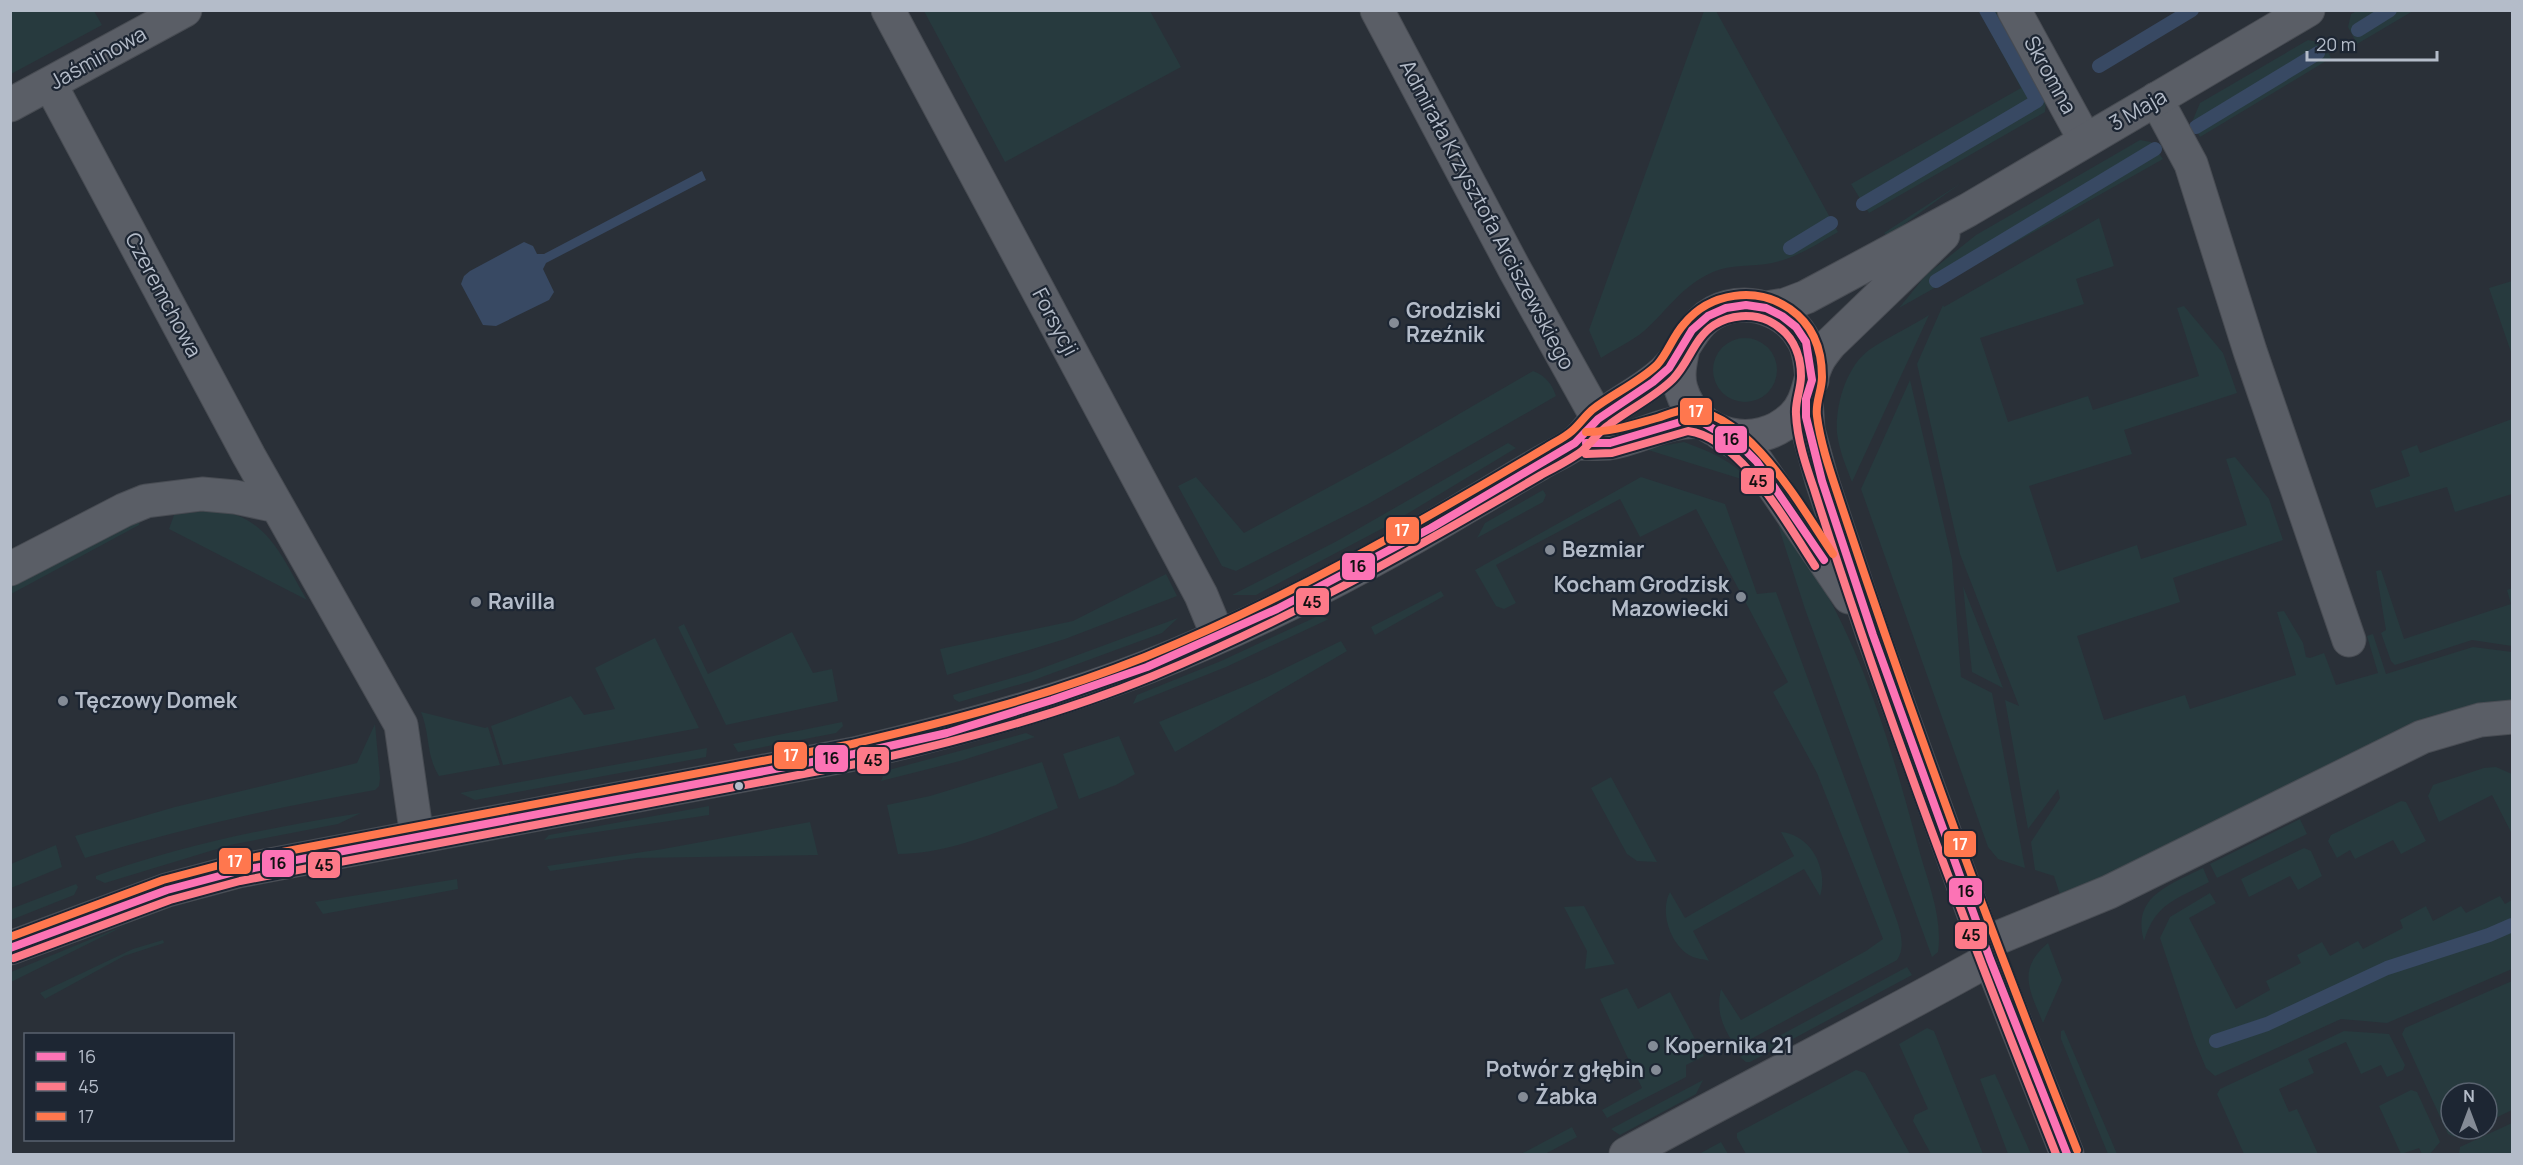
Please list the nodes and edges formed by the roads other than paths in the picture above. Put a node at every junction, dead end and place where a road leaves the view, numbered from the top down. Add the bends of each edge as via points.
1 (185, 10) edge
2 (888, 10) edge
3 (1377, 10) edge
4 (2014, 10) edge
5 (2308, 10) edge
6 (50, 84) junction
7 (2156, 99) junction
8 (10, 105) edge
9 (2085, 141) junction
10 (1968, 210) junction
11 (1766, 308) junction
12 (1683, 348) junction
13 (1809, 389) junction
14 (1598, 419) junction
15 (1711, 428) junction
16 (1575, 443) junction
17 (277, 506) junction
18 (10, 569) edge
19 (1873, 634) junction
20 (1218, 636) junction
21 (2349, 640) dead end
22 (2512, 717) edge
23 (417, 837) junction
24 (10, 948) edge
25 (1988, 951) junction
26 (1626, 1155) edge
27 (2067, 1155) edge

1 - 6 street, Jaśminowa
2 - 20 street, Forsycji via 1201,595
3 - 14 street, Admirała Krzysztofa Arciszewskiego
4 - 9 street, Skromna
5 - 7 street, 3 Maja
6 - 8 street, Jaśminowa
6 - 17 street, Czeremchowa
7 - 9 street, 3 Maja
7 - 21 street via 2191,164
9 - 10 street, 3 Maja
10 - 11 street, 3 Maja via 1806,297
10 - 13 street, 3 Maja via 1830,344 1818,360
11 - 12 street, 3 Maja via 1746,305 1708,316 1692,330
11 - 13 street, 3 Maja via 1796,327 1806,342
12 - 14 street, 3 Maja via 1653,382
12 - 15 street, 3 Maja via 1678,368 1681,388 1689,407
13 - 15 street, 3 Maja via 1795,416 1770,433 1739,438
13 - 19 street via 1808,430
14 - 16 street, 3 Maja
15 - 16 street, 3 Maja via 1687,420 1610,443
15 - 19 street via 1740,445 1757,462
16 - 20 street, 3 Maja via 1431,528
17 - 18 street via 202,494 146,501
17 - 23 street, Czeremchowa via 400,725
19 - 25 street
20 - 23 street, 3 Maja via 1137,670 947,733
22 - 25 street via 2480,720 2422,737
23 - 24 street, 3 Maja via 238,871 167,890
25 - 26 street via 1826,1048
25 - 27 street

